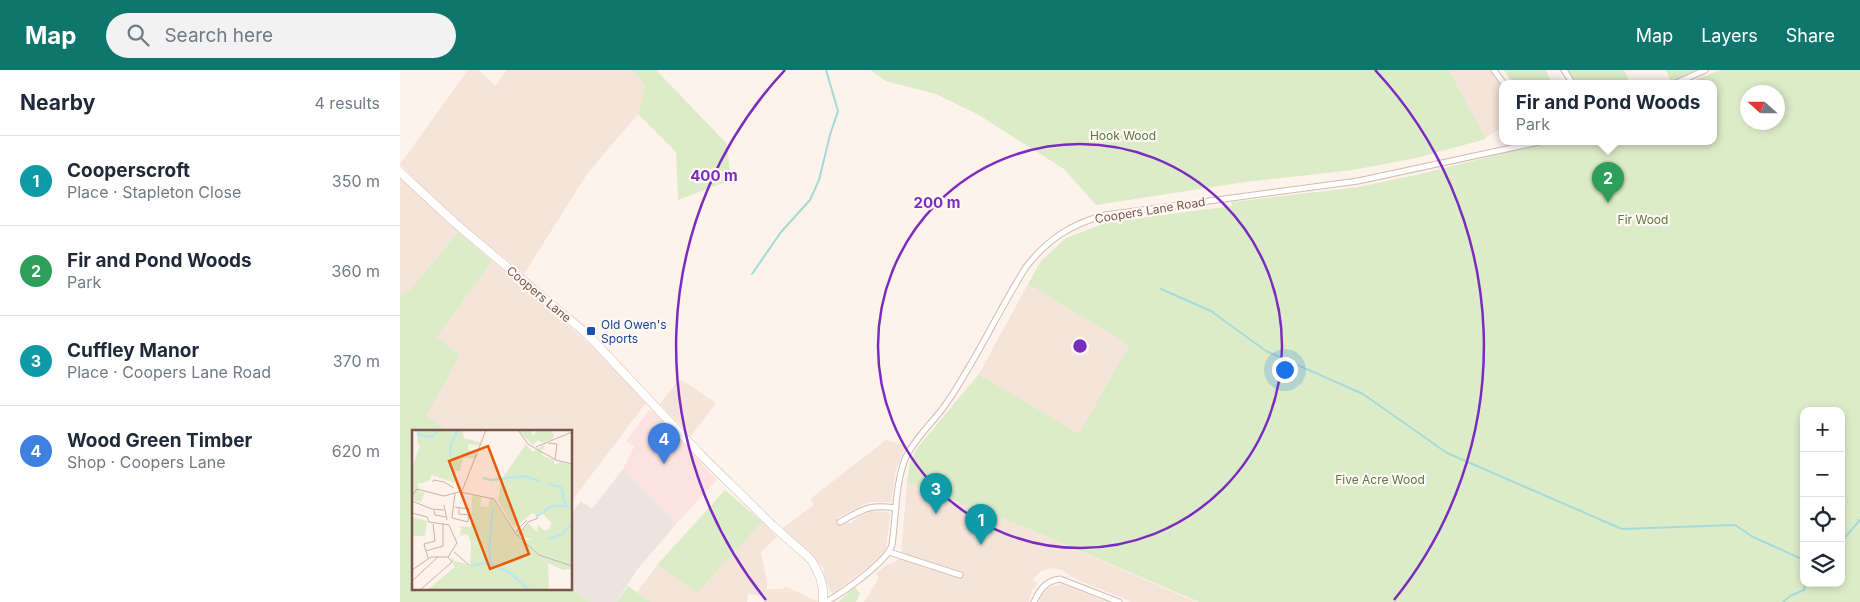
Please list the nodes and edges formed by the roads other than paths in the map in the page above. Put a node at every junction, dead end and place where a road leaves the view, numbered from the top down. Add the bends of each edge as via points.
1 (1705, 70) edge
2 (1683, 80) edge
3 (1525, 145) edge
4 (400, 172) edge
5 (896, 508) junction
6 (840, 522) dead end
7 (889, 552) junction
8 (960, 575) dead end
9 (824, 602) edge
10 (1034, 602) edge
11 (1119, 602) edge

1 - 2 street
3 - 5 street, Coopers Lane Road via 1358,181 1105,215 1071,227 1049,241 1026,266 966,372 914,444 900,474
4 - 9 main road, Coopers Lane via 455,223 588,335 714,468 812,561 820,577
5 - 6 street via 866,508
5 - 7 street, Coopers Lane Road
7 - 8 street
7 - 9 street via 880,563
10 - 11 street via 1044,585 1060,579

